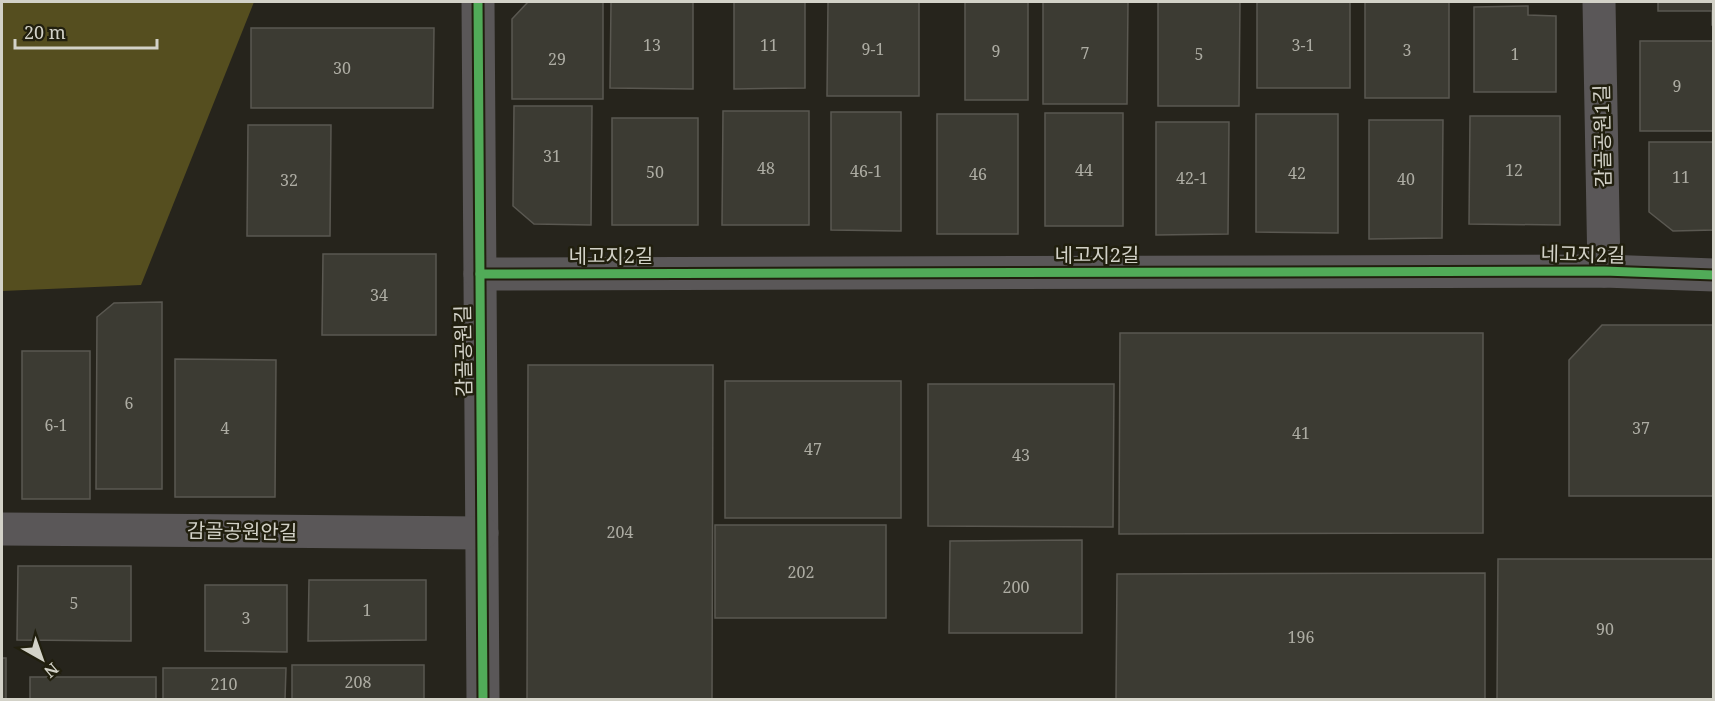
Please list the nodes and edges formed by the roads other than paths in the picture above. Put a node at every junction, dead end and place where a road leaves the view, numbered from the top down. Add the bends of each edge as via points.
1 (478, 2) edge
2 (1599, 2) edge
3 (1604, 271) junction
4 (480, 273) junction
5 (1713, 275) edge
6 (2, 529) edge
7 (482, 533) junction
8 (483, 699) edge

1 - 4 street, 감골공원길
2 - 3 street, 감골공원1길
3 - 4 street, 네고지2길
3 - 5 street, 네고지2길
4 - 7 street, 감골공원길
6 - 7 street, 감골공원안길
7 - 8 street, 감골공원길

